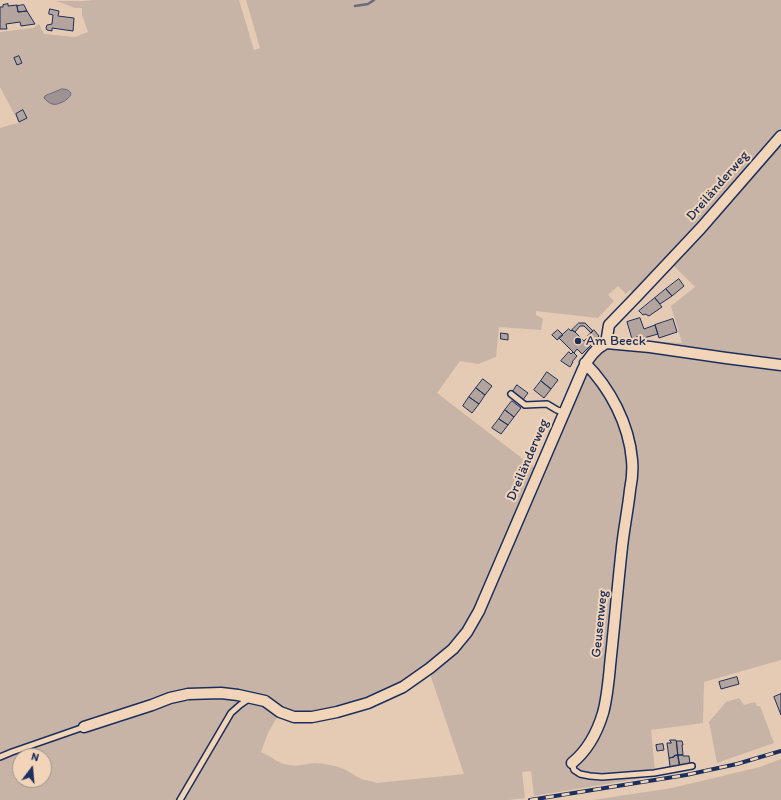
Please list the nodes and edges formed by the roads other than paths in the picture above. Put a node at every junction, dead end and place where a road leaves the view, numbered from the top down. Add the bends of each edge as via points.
1 (781, 136) edge
2 (606, 342) junction
3 (585, 363) junction
4 (781, 365) edge
5 (511, 394) dead end
6 (564, 412) junction
7 (250, 698) junction
8 (84, 727) joint
9 (0, 757) edge
10 (572, 763) joint
11 (692, 766) dead end
12 (180, 800) edge

1 - 2 street, Dreiländerweg via 701,228 609,325
2 - 3 street, Dreiländerweg
2 - 4 street
3 - 6 street, Dreiländerweg
3 - 10 street, Geusenweg via 607,390 620,413 630,444 633,472 603,711 594,737
5 - 6 lane via 525,405 547,404
6 - 7 street, Dreiländerweg via 479,611 467,632 453,648 403,687 368,703 337,712 312,717 294,717 280,712 265,701
7 - 8 street via 221,693 188,694
7 - 12 lane via 231,714
8 - 9 lane
10 - 11 lane, Geusenweg via 574,770 580,774 602,777 654,773

